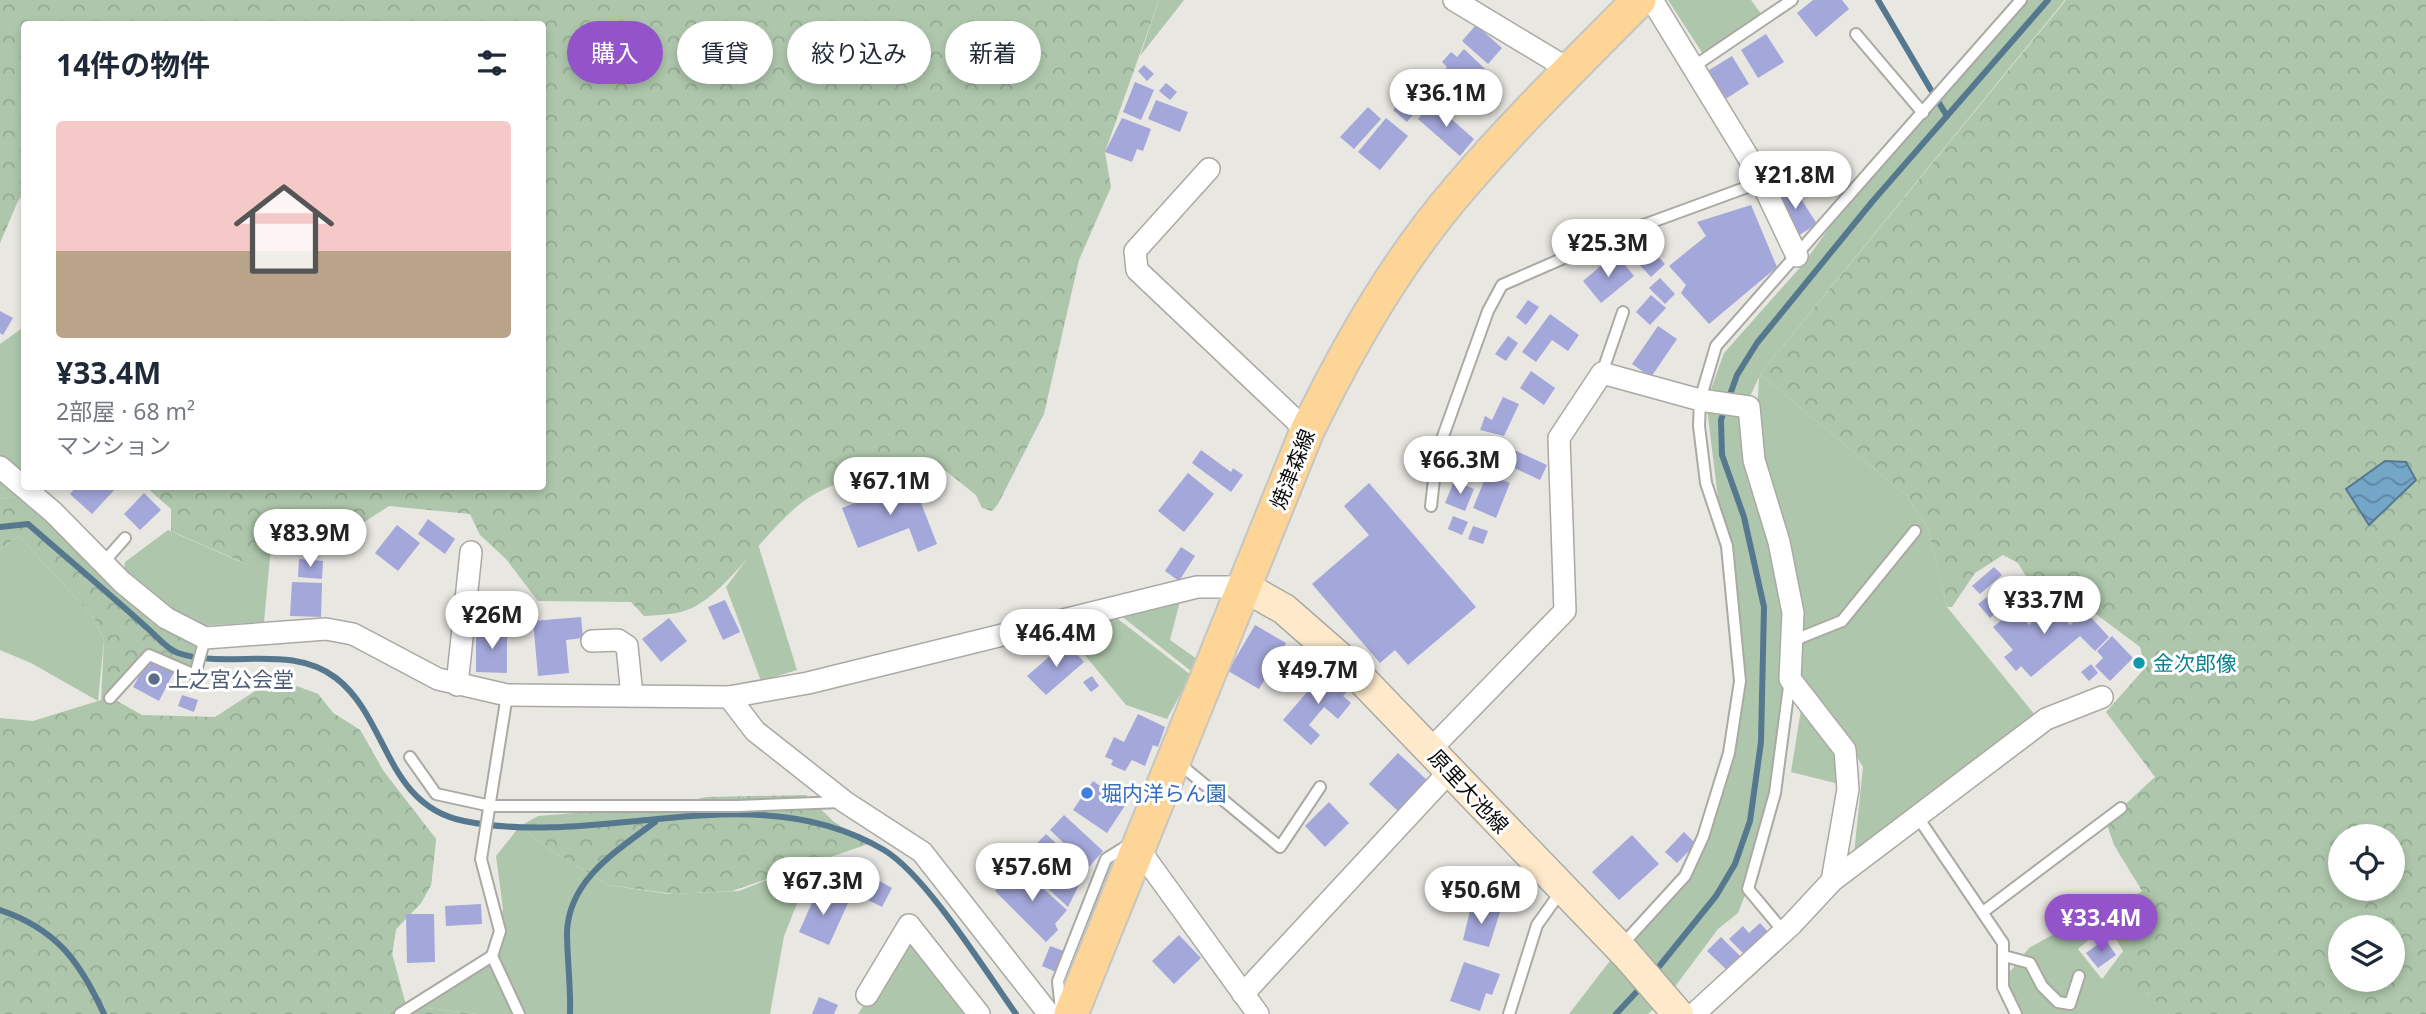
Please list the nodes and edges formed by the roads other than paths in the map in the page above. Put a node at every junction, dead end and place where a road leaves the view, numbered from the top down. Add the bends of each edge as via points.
1 (1454, 0) edge
2 (1639, 0) edge
3 (1652, 0) edge
4 (1792, 0) edge
5 (2021, 0) edge
6 (1856, 34) dead end
7 (1693, 67) junction
8 (1570, 70) junction
9 (1923, 113) junction
10 (1209, 169) dead end
11 (1761, 182) junction
12 (1797, 256) junction
13 (1623, 312) dead end
14 (1602, 373) junction
15 (1700, 400) junction
16 (1307, 431) junction
17 (0, 467) edge
18 (21, 480) edge
19 (45, 494) edge
20 (1431, 506) dead end
21 (1915, 531) dead end
22 (125, 538) dead end
23 (471, 552) dead end
24 (103, 563) junction
25 (1245, 587) junction
26 (592, 641) dead end
27 (1792, 641) junction
28 (203, 645) junction
29 (1790, 679) junction
30 (457, 685) junction
31 (507, 695) junction
32 (632, 696) junction
33 (2102, 696) dead end
34 (729, 697) junction
35 (110, 698) dead end
36 (410, 757) dead end
37 (1174, 759) junction
38 (1440, 760) junction
39 (1320, 787) dead end
40 (845, 802) junction
41 (2121, 808) dead end
42 (490, 809) junction
43 (1917, 816) junction
44 (1140, 842) junction
45 (1832, 881) junction
46 (1562, 890) junction
47 (1105, 896) junction
48 (1983, 912) junction
49 (1784, 932) junction
50 (1623, 952) junction
51 (492, 956) junction
52 (2004, 956) junction
53 (2078, 976) dead end
54 (1243, 994) junction
55 (867, 995) dead end
56 (400, 1014) edge
57 (519, 1014) edge
58 (979, 1014) edge
59 (1049, 1014) edge
60 (1062, 1014) edge
61 (1071, 1014) edge
62 (1258, 1014) edge
63 (1509, 1014) edge
64 (1678, 1014) edge
65 (1694, 1014) edge
66 (2016, 1014) edge

1 - 8 street
2 - 8 main road, 焼津森線
3 - 7 street
4 - 7 lane
5 - 9 lane
6 - 9 lane
7 - 11 street
8 - 16 main road, 焼津森線 via 1459,189 1403,262 1339,364
9 - 12 lane
10 - 16 street via 1135,251 1137,270
11 - 12 street
11 - 20 lane via 1619,234 1502,285 1488,311 1437,453
12 - 15 lane via 1716,346
13 - 14 lane
14 - 15 street
14 - 38 street via 1559,438 1565,611
15 - 27 street via 1749,407 1754,460 1779,542 1793,612
15 - 50 lane via 1706,482 1727,546 1734,594 1740,681 1729,753 1698,846 1685,876
16 - 25 main road, 焼津森線
17 - 18 street
19 - 24 street
21 - 27 lane via 1842,621
22 - 24 lane
23 - 30 street
24 - 28 street
25 - 34 street via 1197,587 808,683
25 - 37 main road, 焼津森線
25 - 38 main road, 原里大池線 via 1284,609 1348,665
26 - 32 street via 618,640 627,646
27 - 29 street
28 - 30 street via 326,629 353,634
28 - 35 lane via 195,675 149,654
29 - 45 street via 1844,750 1847,789
29 - 49 lane via 1775,793 1748,889
30 - 31 street
31 - 32 street
31 - 42 lane
32 - 34 street
33 - 43 street via 2046,719
34 - 40 street via 755,731
36 - 42 lane via 436,794
37 - 39 lane via 1280,847
37 - 44 main road, 焼津森線
38 - 46 main road, 原里大池線
38 - 54 street
40 - 42 lane
40 - 59 street via 922,852
41 - 48 lane
42 - 51 lane via 481,859 500,931
43 - 45 street
43 - 48 lane
44 - 47 main road, 焼津森線
44 - 54 street
45 - 49 street
46 - 50 main road, 原里大池線
46 - 63 lane via 1537,925
47 - 60 lane via 1058,981
47 - 61 main road, 焼津森線
48 - 52 lane via 2003,943
49 - 65 street
50 - 64 main road, 原里大池線
51 - 56 lane
51 - 57 lane
52 - 53 lane via 2030,963 2042,986 2058,1002 2070,1003
52 - 66 lane via 2003,987
54 - 62 street
55 - 58 street via 909,925

